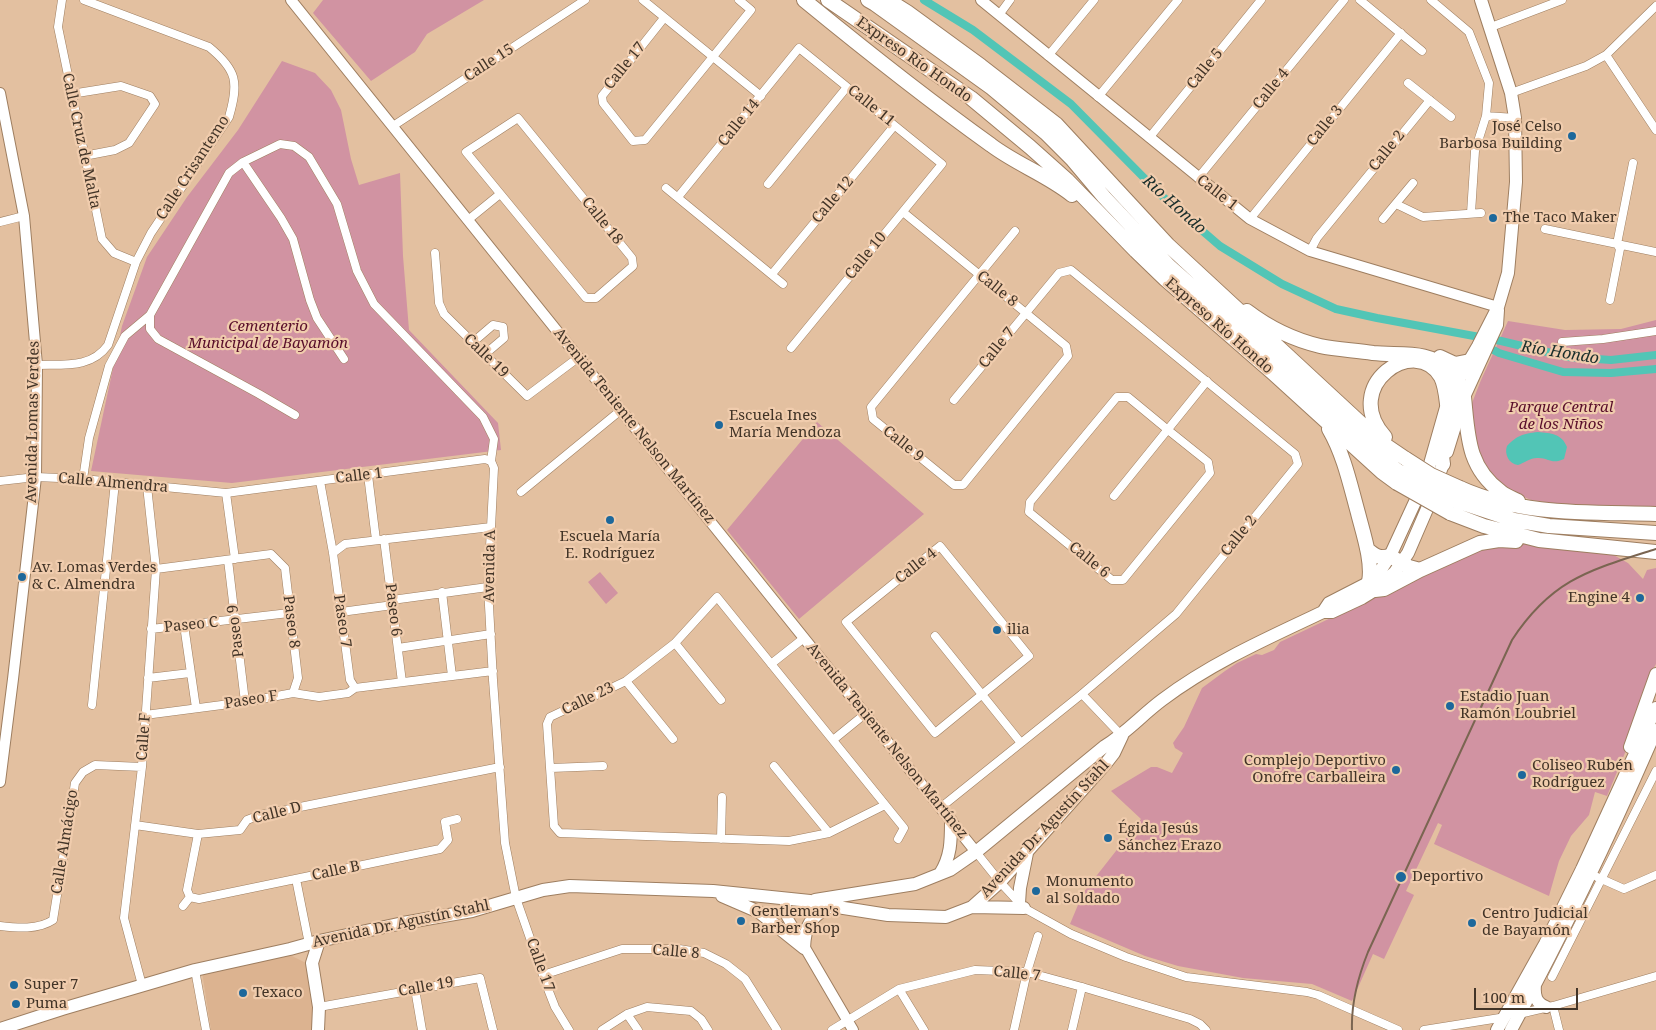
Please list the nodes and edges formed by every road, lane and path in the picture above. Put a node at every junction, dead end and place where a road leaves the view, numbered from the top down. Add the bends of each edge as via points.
1 (62, 0) edge
2 (84, 0) edge
3 (291, 0) edge
4 (585, 0) edge
5 (643, 0) edge
6 (739, 0) edge
7 (804, 0) edge
8 (828, 0) edge
9 (838, 0) edge
10 (868, 0) edge
11 (888, 0) edge
12 (981, 0) edge
13 (1010, 0) edge
14 (1094, 0) edge
15 (1178, 0) edge
16 (1261, 0) edge
17 (1344, 0) edge
18 (1360, 0) edge
19 (1431, 0) edge
20 (1481, 0) edge
21 (1562, 0) edge
22 (1656, 6) edge
23 (999, 15) junction
24 (664, 18) junction
25 (1491, 27) junction
26 (1401, 34) junction
27 (799, 48) joint
28 (1422, 51) dead end
29 (1606, 55) junction
30 (1048, 56) junction
31 (712, 57) junction
32 (931, 70) junction
33 (1408, 83) dead end
34 (847, 87) junction
35 (0, 93) edge
36 (1512, 93) junction
37 (72, 94) junction
38 (761, 96) junction
39 (1098, 97) junction
40 (1430, 100) junction
41 (1486, 116) junction
42 (1451, 117) dead end
43 (1515, 118) junction
44 (393, 126) junction
45 (894, 126) junction
46 (1656, 130) edge
47 (1149, 138) junction
48 (84, 156) junction
49 (243, 162) junction
50 (1633, 163) dead end
51 (942, 164) joint
52 (1198, 178) junction
53 (1413, 183) dead end
54 (768, 184) dead end
55 (666, 188) dead end
56 (500, 194) junction
57 (678, 197) junction
58 (1396, 204) junction
59 (903, 212) junction
60 (1471, 213) junction
61 (1481, 213) dead end
62 (24, 216) junction
63 (1250, 219) junction
64 (1383, 219) dead end
65 (468, 220) junction
66 (0, 222) edge
67 (1545, 229) dead end
68 (1015, 230) dead end
69 (1129, 244) junction
70 (1617, 244) junction
71 (1310, 251) junction
72 (1656, 252) edge
73 (435, 253) dead end
74 (136, 262) junction
75 (1059, 272) joint
76 (772, 274) junction
77 (978, 274) junction
78 (1203, 278) junction
79 (783, 284) dead end
80 (1610, 300) dead end
81 (1498, 307) junction
82 (1026, 313) junction
83 (150, 315) junction
84 (1656, 331) edge
85 (1562, 342) dead end
86 (472, 343) junction
87 (791, 348) dead end
88 (1366, 351) junction
89 (484, 355) junction
90 (579, 357) junction
91 (344, 359) dead end
92 (1474, 364) junction
93 (37, 365) junction
94 (1055, 373) joint
95 (1458, 380) junction
96 (1207, 381) junction
97 (1464, 397) junction
98 (954, 400) dead end
99 (1448, 404) junction
100 (621, 410) junction
101 (295, 415) dead end
102 (1324, 419) junction
103 (1168, 430) junction
104 (1406, 459) junction
105 (491, 461) junction
106 (1443, 464) junction
107 (368, 475) junction
108 (36, 477) junction
109 (1397, 477) junction
110 (84, 479) junction
111 (0, 481) edge
112 (320, 481) junction
113 (115, 482) junction
114 (148, 486) junction
115 (521, 492) dead end
116 (226, 493) junction
117 (1114, 496) dead end
118 (1455, 500) junction
119 (1526, 508) junction
120 (1488, 510) junction
121 (1553, 510) junction
122 (1656, 514) edge
123 (491, 527) junction
124 (1656, 533) edge
125 (380, 540) junction
126 (1539, 540) junction
127 (1367, 549) junction
128 (1654, 552) edge
129 (333, 554) junction
130 (231, 559) junction
131 (1396, 559) junction
132 (156, 569) junction
133 (1420, 570) junction
134 (488, 586) junction
135 (1372, 586) junction
136 (442, 592) junction
137 (392, 602) junction
138 (341, 612) junction
139 (290, 613) junction
140 (235, 620) junction
141 (184, 625) junction
142 (152, 629) junction
143 (491, 634) junction
144 (935, 636) dead end
145 (804, 638) junction
146 (448, 639) junction
147 (675, 643) junction
148 (398, 648) junction
149 (771, 664) junction
150 (493, 671) junction
151 (190, 673) junction
152 (1656, 674) edge
153 (452, 676) junction
154 (148, 678) junction
155 (626, 681) junction
156 (402, 682) junction
157 (355, 688) junction
158 (293, 694) junction
159 (1082, 694) junction
160 (982, 695) junction
161 (721, 700) dead end
162 (245, 702) junction
163 (92, 705) dead end
164 (196, 708) junction
165 (1656, 708) edge
166 (865, 714) junction
167 (145, 715) junction
168 (1656, 730) edge
169 (1122, 736) junction
170 (674, 739) dead end
171 (833, 740) junction
172 (1021, 743) junction
173 (2, 745) edge
174 (1656, 752) edge
175 (603, 766) dead end
176 (774, 766) dead end
177 (142, 767) junction
178 (500, 767) junction
179 (550, 768) junction
180 (1656, 771) edge
181 (0, 782) edge
182 (722, 797) dead end
183 (885, 805) junction
184 (940, 808) junction
185 (1617, 808) junction
186 (456, 819) dead end
187 (951, 821) junction
188 (135, 825) junction
189 (829, 833) junction
190 (198, 834) junction
191 (721, 839) junction
192 (898, 839) dead end
193 (1028, 850) junction
194 (976, 852) junction
195 (940, 874) junction
196 (1591, 874) junction
197 (1656, 876) edge
198 (296, 879) junction
199 (1000, 882) junction
200 (888, 888) junction
201 (713, 891) junction
202 (190, 897) junction
203 (516, 898) junction
204 (785, 899) junction
205 (810, 900) junction
206 (1022, 905) junction
207 (183, 906) dead end
208 (831, 906) junction
209 (972, 907) junction
210 (862, 911) junction
211 (0, 926) edge
212 (1038, 936) dead end
213 (314, 942) junction
214 (804, 948) junction
215 (290, 949) junction
216 (312, 963) junction
217 (195, 970) junction
218 (1026, 972) junction
219 (543, 975) junction
220 (1656, 976) edge
221 (1552, 977) dead end
222 (1536, 984) junction
223 (142, 985) junction
224 (1082, 986) junction
225 (415, 989) junction
226 (899, 989) junction
227 (319, 1007) junction
228 (1550, 1007) junction
229 (628, 1014) junction
230 (1520, 1014) junction
231 (1505, 1018) junction
232 (847, 1020) junction
233 (3, 1028) edge
234 (1444, 1028) edge
235 (206, 1030) edge
236 (318, 1030) edge
237 (422, 1030) edge
238 (493, 1030) edge
239 (569, 1030) edge
240 (602, 1030) edge
241 (638, 1030) edge
242 (708, 1030) edge
243 (777, 1030) edge
244 (832, 1030) edge
245 (853, 1030) edge
246 (924, 1030) edge
247 (1014, 1030) edge
248 (1072, 1030) edge
249 (1206, 1030) edge
250 (1398, 1030) edge
251 (1424, 1030) edge
252 (1497, 1030) edge
253 (1511, 1030) edge
254 (1559, 1030) edge

1 - 37 street, Calle Cruz de Malta via 58,27
2 - 74 street, Calle Crisantemo via 209,47 224,60 234,77 235,96 229,117 151,232
3 - 44 street, Avenida Teniente Nelson Martínez
4 - 44 street, Calle 15
5 - 24 street
6 - 31 street via 751,10
7 - 69 highway via 993,147 1068,193
8 - 32 highway, Expreso Río Hondo
9 - 32 highway
10 - 109 highway via 992,88 1046,133 1169,266 1289,372
11 - 78 highway, Expreso Río Hondo via 1056,124 1146,223
12 - 23 street, Calle 1
13 - 23 street
14 - 30 street
15 - 39 street
16 - 47 street, Calle 5
17 - 52 street, Calle 4
18 - 26 street
19 - 41 street via 1469,32 1489,83
20 - 25 main road
21 - 25 street
22 - 29 street
23 - 30 street, Calle 1
24 - 31 street
24 - 31 street, Calle 17 via 602,96 603,103 633,141 645,140
25 - 36 main road
26 - 28 street
26 - 63 street, Calle 3
27 - 34 street, Calle 11
27 - 38 street, Calle 14
29 - 36 street via 1586,66
29 - 46 street
30 - 39 street, Calle 1
31 - 38 street
32 - 69 highway, Expreso Río Hondo via 971,98 1067,180
33 - 40 street
34 - 45 street, Calle 11
34 - 54 street
35 - 62 street, Avenida Lomas Verdes
36 - 43 main road
37 - 48 street, Calle Cruz de Malta
37 - 48 street via 120,86 150,96 155,104 129,143 114,150
38 - 57 street, Calle 14
39 - 47 street, Calle 1
40 - 42 street
40 - 71 street, Calle 2 via 1317,238
41 - 43 street
41 - 60 street via 1475,152
43 - 81 main road via 1516,182 1509,265
44 - 65 street, Avenida Teniente Nelson Martínez
45 - 51 street, Calle 11
45 - 76 street, Calle 12
47 - 52 street, Calle 1
48 - 74 street, Calle Cruz de Malta via 102,239 114,253
49 - 83 street, Avenida A via 229,173
49 - 91 street via 293,239 317,318
49 - 105 street, Avenida A via 280,144 294,146 309,157 337,204 358,271 374,304 483,417 494,439
50 - 70 street
51 - 59 street, Calle 10
52 - 63 street, Calle 1
53 - 58 street
55 - 57 street
56 - 56 street, Calle 18 via 586,298 596,298 633,266 632,258 518,118 466,152
56 - 65 street
57 - 76 street
58 - 60 street via 1423,217
58 - 64 street
59 - 77 street, Calle 8
59 - 87 street, Calle 10
60 - 61 street
62 - 66 street
62 - 93 street, Avenida Lomas Verdes
63 - 71 street, Calle 1
65 - 90 street, Avenida Teniente Nelson Martínez
67 - 70 street
68 - 77 street, Calle 9
69 - 102 highway, Expreso Río Hondo
70 - 72 street
70 - 80 street via 1620,249
71 - 81 street, Calle 1
73 - 86 street, Calle 19 via 438,303 444,314
74 - 93 street, Calle Crisantemo via 108,345 101,354 84,363
75 - 82 street, Calle 7
75 - 96 street, Calle 2 via 1070,270
76 - 79 street
77 - 82 street, Calle 8
77 - 94 street, Calle 9 via 871,407 873,419 954,485 963,485
78 - 88 highway via 1250,313 1287,334 1321,346
78 - 104 highway, Expreso Río Hondo via 1381,442
81 - 92 main road
82 - 94 street, Calle 8 via 1066,346 1068,356
82 - 98 street, Calle 7
83 - 101 street via 150,329 158,339
83 - 110 street via 124,336 110,366 89,438
84 - 85 street
86 - 89 street, Calle 19
86 - 89 street via 493,326 503,327 504,338
88 - 92 highway via 1423,352 1455,364
88 - 95 highway via 1426,357 1441,363
89 - 90 street, Calle 19 via 527,396
90 - 100 street, Avenida Teniente Nelson Martínez
92 - 95 main road, Avenida Dr. Agustín Stahl
92 - 97 main road, Avenida Dr. Agustín Stahl
93 - 108 street, Avenida Lomas Verdes
95 - 99 main road, Avenida Dr. Agustín Stahl
95 - 106 highway via 1459,390 1441,453
96 - 103 street
96 - 159 street, Calle 2 via 1295,454 1298,464 1176,614
97 - 106 main road, Avenida Dr. Agustín Stahl
97 - 119 highway via 1467,436 1478,467 1498,489
99 - 104 highway via 1441,377 1424,363 1400,363 1380,376 1371,402 1373,420
99 - 131 main road, Avenida Dr. Agustín Stahl via 1429,470
100 - 115 street
100 - 145 street, Avenida Teniente Nelson Martínez
102 - 109 highway, Expreso Río Hondo via 1382,472
102 - 127 highway via 1343,458
103 - 103 street, Calle 6 via 1208,462 1210,473 1123,580 1112,580 1029,512 1030,502 1117,397 1128,397
103 - 117 street
104 - 118 highway, Expreso Río Hondo, bridge via 1431,475
105 - 107 street, Calle 1 via 485,459
105 - 123 street, Avenida A via 494,468
106 - 131 main road, Avenida Dr. Agustín Stahl via 1408,553
107 - 112 street, Calle 1
107 - 125 street
108 - 110 street, Calle Almendra
108 - 111 street, Calle Almendra
108 - 173 street, Avenida Lomas Verdes
109 - 118 highway, Expreso Río Hondo, bridge
110 - 113 street, Calle Almendra
112 - 116 street, Calle 1
112 - 129 street, Paseo 7
113 - 114 street, Calle Almendra
113 - 163 street
114 - 116 street, Calle Almendra
114 - 132 street, Calle F
116 - 130 street
118 - 119 highway, Expreso Río Hondo via 1481,496
118 - 120 highway
118 - 126 highway, Expreso Río Hondo via 1484,526
119 - 121 highway, Expreso Río Hondo
120 - 121 highway via 1530,515
120 - 124 highway via 1514,520 1549,526
121 - 122 highway, Expreso Río Hondo
123 - 125 street
123 - 134 street, Avenida A
125 - 129 street via 345,544
125 - 137 street, Paseo 6
126 - 128 highway, Expreso Río Hondo
126 - 133 highway via 1480,543
127 - 131 highway via 1378,557
127 - 135 highway
129 - 138 street, Paseo 7
130 - 132 street
130 - 139 street, Paseo 8 via 271,554 285,568
130 - 140 street, Paseo 9
131 - 133 highway
131 - 135 main road, Avenida Dr. Agustín Stahl via 1391,577
132 - 142 street, Calle F
133 - 135 highway via 1384,589
134 - 136 street
134 - 143 street, Avenida A
135 - 169 main road, Avenida Dr. Agustín Stahl via 1332,612 1323,612 1252,645 1204,672 1162,700
136 - 137 street
136 - 146 street
137 - 138 street
137 - 148 street, Paseo 6
138 - 157 street, Paseo 7 via 350,680
139 - 140 street, Paseo C
139 - 158 street, Paseo 8 via 298,678
140 - 141 street, Paseo C
140 - 162 street, Paseo 9
141 - 142 street, Paseo C
141 - 151 street
142 - 154 street, Calle F
143 - 146 street
143 - 150 street, Avenida A
144 - 160 street
145 - 149 street
145 - 166 street, Avenida Teniente Nelson Martínez
146 - 148 street
146 - 153 street
147 - 149 street, Calle 23 via 717,597
147 - 155 street, Calle 23
147 - 161 street
148 - 156 street, Paseo 6
149 - 171 street, Calle 23
150 - 153 street
150 - 178 street, Avenida A
151 - 154 street
151 - 164 street
152 - 185 main road via 1615,789
153 - 156 street
154 - 167 street, Calle F
155 - 170 street
155 - 179 street, Calle 23 via 550,717 547,724
156 - 157 street
157 - 158 street, Paseo F via 348,693 319,697
158 - 162 street, Paseo F
159 - 169 street
159 - 172 street, Calle 2
160 - 160 street, Calle 4 via 935,733 846,622 940,546 1029,656
160 - 172 street
162 - 164 street, Paseo F
164 - 167 street, Paseo F
165 - 185 main road
166 - 171 street
166 - 184 street, Avenida Teniente Nelson Martínez
167 - 177 street, Calle F
168 - 185 main road
169 - 193 main road, Avenida Dr. Agustín Stahl via 1107,762
169 - 194 main road, Avenida Dr. Agustín Stahl via 1105,746
171 - 183 street, Calle 23
172 - 184 street, Calle 2
173 - 181 street, Avenida Lomas Verdes
174 - 185 main road via 1636,793
175 - 179 street
176 - 189 street
177 - 188 street, Calle F
177 - 211 street, Calle Almácigo via 95,765 83,772 74,783 53,920 46,925
178 - 190 street, Calle D via 260,815 247,820 240,830
178 - 203 street via 505,843
179 - 191 street, Calle 23 via 554,826 560,833
180 - 196 street
182 - 191 street
183 - 189 street, Calle 23
183 - 192 street, Calle 23 via 904,828
184 - 187 street, Avenida Teniente Nelson Martínez
185 - 196 main road
186 - 198 street, Calle B via 445,822 448,840 440,849
187 - 194 street, Avenida Teniente Nelson Martínez
187 - 195 main road via 951,845
188 - 190 street, Calle D
188 - 223 street, Calle F via 124,918
189 - 191 street, Calle 23 via 789,841
190 - 202 street via 187,890
193 - 199 main road, Avenida Dr. Agustín Stahl
193 - 206 main road via 1020,888
194 - 195 main road, Avenida Dr. Agustín Stahl
194 - 199 street
195 - 200 main road, Avenida Dr. Agustín Stahl via 916,884
196 - 197 street via 1624,889
196 - 221 street
196 - 222 main road
196 - 231 main road via 1545,944
198 - 202 street, Calle B via 199,899
198 - 213 street
199 - 206 street
199 - 209 main road, Avenida Dr. Agustín Stahl
200 - 205 main road, Avenida Dr. Agustín Stahl
200 - 210 main road via 864,900
201 - 203 main road, Avenida Dr. Agustín Stahl via 570,886
201 - 204 main road, Avenida Dr. Agustín Stahl
201 - 214 main road via 759,912
202 - 207 street
203 - 213 main road, Avenida Dr. Agustín Stahl
203 - 219 street, Calle 17
204 - 205 main road, Avenida Dr. Agustín Stahl
204 - 214 street via 787,917
205 - 208 main road, Avenida Dr. Agustín Stahl
206 - 209 main road
206 - 250 street via 1071,934 1134,960 1186,977 1307,992
208 - 210 main road, Avenida Dr. Agustín Stahl
208 - 214 main road via 819,912 812,921 805,932
209 - 210 main road, Avenida Dr. Agustín Stahl via 946,917
212 - 218 street
213 - 215 main road, Avenida Dr. Agustín Stahl
213 - 216 main road
214 - 232 street
215 - 216 main road
215 - 217 main road, Avenida Dr. Agustín Stahl
216 - 227 main road
217 - 223 main road, Avenida Dr. Agustín Stahl
217 - 235 street
218 - 224 street, Calle 7
218 - 226 street, Calle 7 via 975,970
218 - 247 street
219 - 239 street, Calle 17 via 555,1007
219 - 243 street, Calle 8 via 622,949 679,949 704,953 745,979
220 - 228 street
222 - 228 main road via 1534,994 1537,1000 1541,1005
222 - 230 main road
223 - 233 main road, Avenida Dr. Agustín Stahl
224 - 248 street
224 - 249 street, Calle 7 via 1190,1019
225 - 227 street, Calle 19
225 - 237 street
225 - 238 street, Calle 19 via 480,978
226 - 232 street, Calle 7
226 - 246 street
227 - 236 main road
228 - 230 street
228 - 254 street
229 - 240 street
229 - 241 street
229 - 242 street via 647,1007 691,1011
230 - 231 street
230 - 253 main road
231 - 234 street
231 - 252 main road
232 - 244 street, Calle 7
232 - 245 street
234 - 251 street

